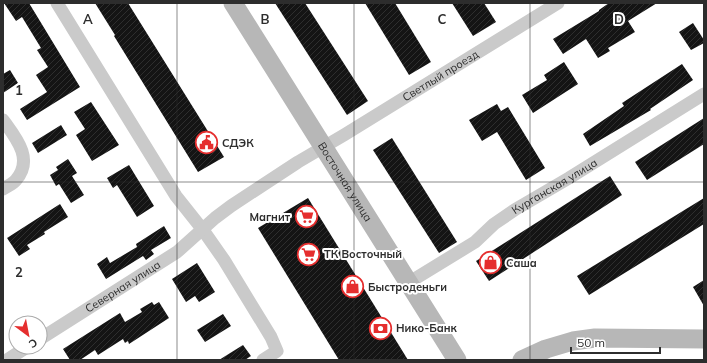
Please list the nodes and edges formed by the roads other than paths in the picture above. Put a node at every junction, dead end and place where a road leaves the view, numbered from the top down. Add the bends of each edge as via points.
1 (57, 3) edge
2 (233, 3) edge
3 (558, 3) edge
4 (704, 94) edge
5 (3, 120) edge
6 (323, 147) junction
7 (3, 189) edge
8 (203, 230) junction
9 (408, 283) junction
10 (48, 334) edge
11 (704, 339) edge
12 (263, 360) edge
13 (457, 360) edge
14 (522, 360) edge

1 - 8 street via 176,196
2 - 6 main road, Восточная улица
3 - 6 street, Светлый проезд
4 - 9 street, Курганская улица via 516,209 494,224 475,242
5 - 7 street via 16,138 24,157 23,168 15,181
6 - 8 street, Светлый проезд via 231,206
6 - 9 main road, Восточная улица
8 - 10 street, Северная улица via 177,252
8 - 12 street via 271,337 277,351
9 - 13 main road, Восточная улица
11 - 14 main road via 595,338 546,349

